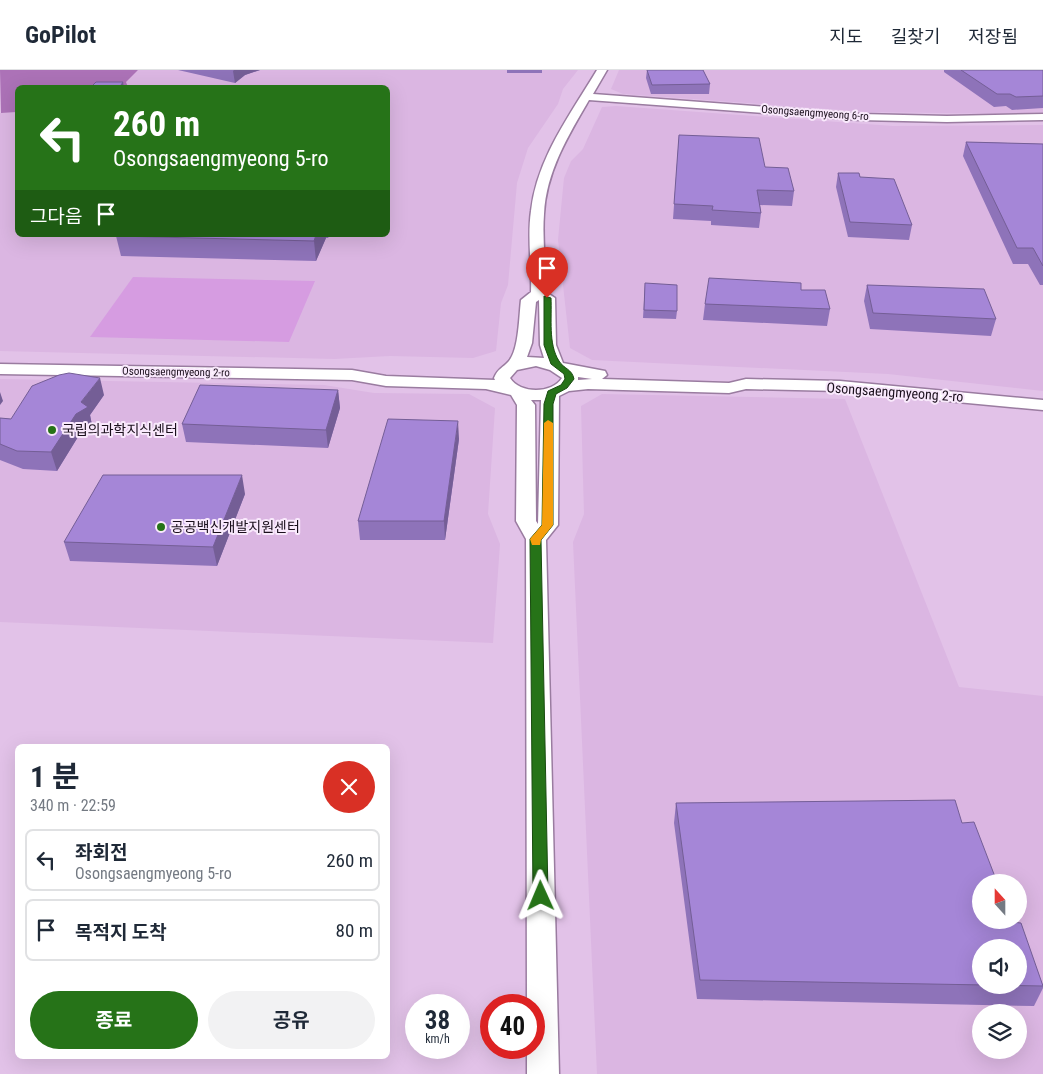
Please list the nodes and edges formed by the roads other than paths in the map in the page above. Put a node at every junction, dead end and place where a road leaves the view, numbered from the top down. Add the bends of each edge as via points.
1 (602, 70) edge
2 (587, 97) junction
3 (1043, 117) edge
4 (538, 294) junction
5 (511, 367) junction
6 (0, 368) edge
7 (352, 375) junction
8 (559, 378) junction
9 (514, 390) junction
10 (1043, 404) edge
11 (536, 539) junction
12 (543, 1074) edge

1 - 2 street
2 - 3 street, Osongsaengmyeong 6-ro via 860,117
2 - 4 street via 557,146 542,182 537,214
4 - 5 street via 529,300 524,343
4 - 8 street via 547,298 548,345
5 - 7 street, Osongsaengmyeong 2-ro via 481,372 384,369
5 - 8 street, Osongsaengmyeong 2-ro via 536,361
5 - 9 street via 502,378
6 - 7 street, Osongsaengmyeong 2-ro
7 - 9 street, Osongsaengmyeong 2-ro via 386,381 486,384
8 - 9 street, Osongsaengmyeong 2-ro via 528,394
8 - 10 street, Osongsaengmyeong 2-ro via 588,384 729,388 746,384 840,386
8 - 11 street via 548,404 548,525
9 - 11 street via 526,405 526,521
11 - 12 street

